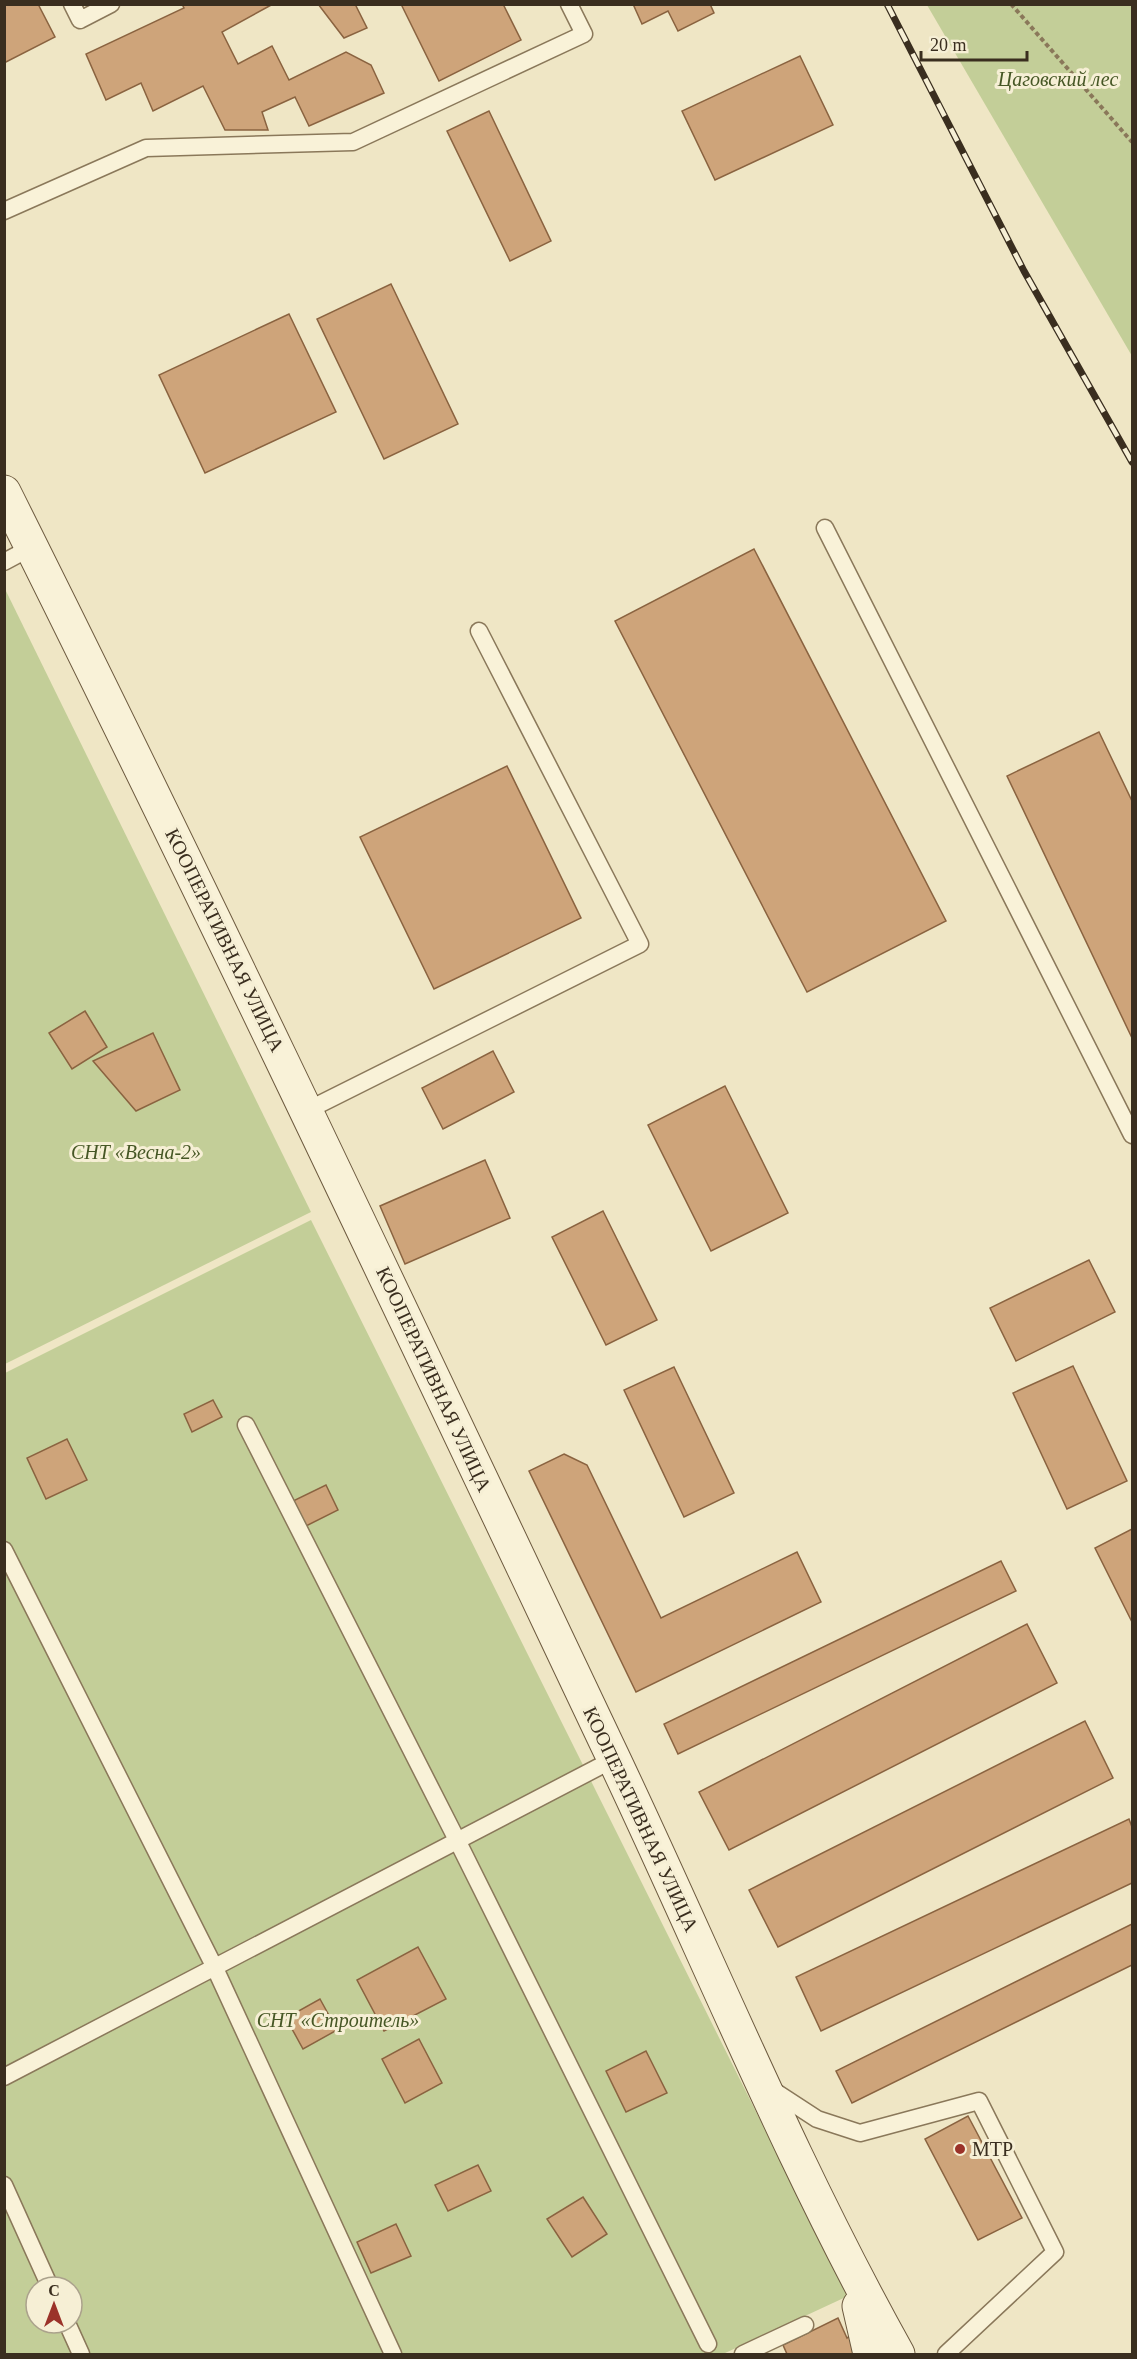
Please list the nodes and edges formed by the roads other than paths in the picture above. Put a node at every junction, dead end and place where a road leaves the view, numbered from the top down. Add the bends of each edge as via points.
1 (72, 4) edge
2 (111, 4) edge
3 (569, 4) edge
4 (4, 211) edge
5 (4, 492) edge
6 (825, 528) dead end
7 (18, 554) edge
8 (478, 631) dead end
9 (308, 1110) junction
10 (1132, 1135) edge
11 (246, 1425) dead end
12 (4, 1550) edge
13 (614, 1759) junction
14 (458, 1842) junction
15 (214, 1966) junction
16 (4, 2077) edge
17 (762, 2083) junction
18 (4, 2185) edge
19 (852, 2272) junction
20 (45, 2275) edge
21 (805, 2325) dead end
22 (72, 2335) edge
23 (708, 2344) dead end
24 (81, 2355) edge
25 (393, 2355) edge
26 (743, 2355) edge
27 (870, 2355) edge
28 (898, 2355) edge
29 (946, 2355) edge

1 - 2 lane via 80,20
3 - 4 lane via 584,34 353,142 146,148
5 - 7 main road, КООПЕРАТИВНАЯ УЛИЦА
6 - 10 lane
7 - 9 main road, КООПЕРАТИВНАЯ УЛИЦА
8 - 9 lane via 640,944
9 - 13 main road, КООПЕРАТИВНАЯ УЛИЦА
11 - 14 lane
12 - 15 lane
13 - 14 lane
13 - 17 main road, КООПЕРАТИВНАЯ УЛИЦА
14 - 15 lane
14 - 23 lane
15 - 16 lane
15 - 25 lane
17 - 19 main road, КООПЕРАТИВНАЯ УЛИЦА
17 - 29 lane via 817,2119 860,2133 979,2101 1055,2252
18 - 20 lane
19 - 27 main road
19 - 28 main road
21 - 26 lane
22 - 24 lane

